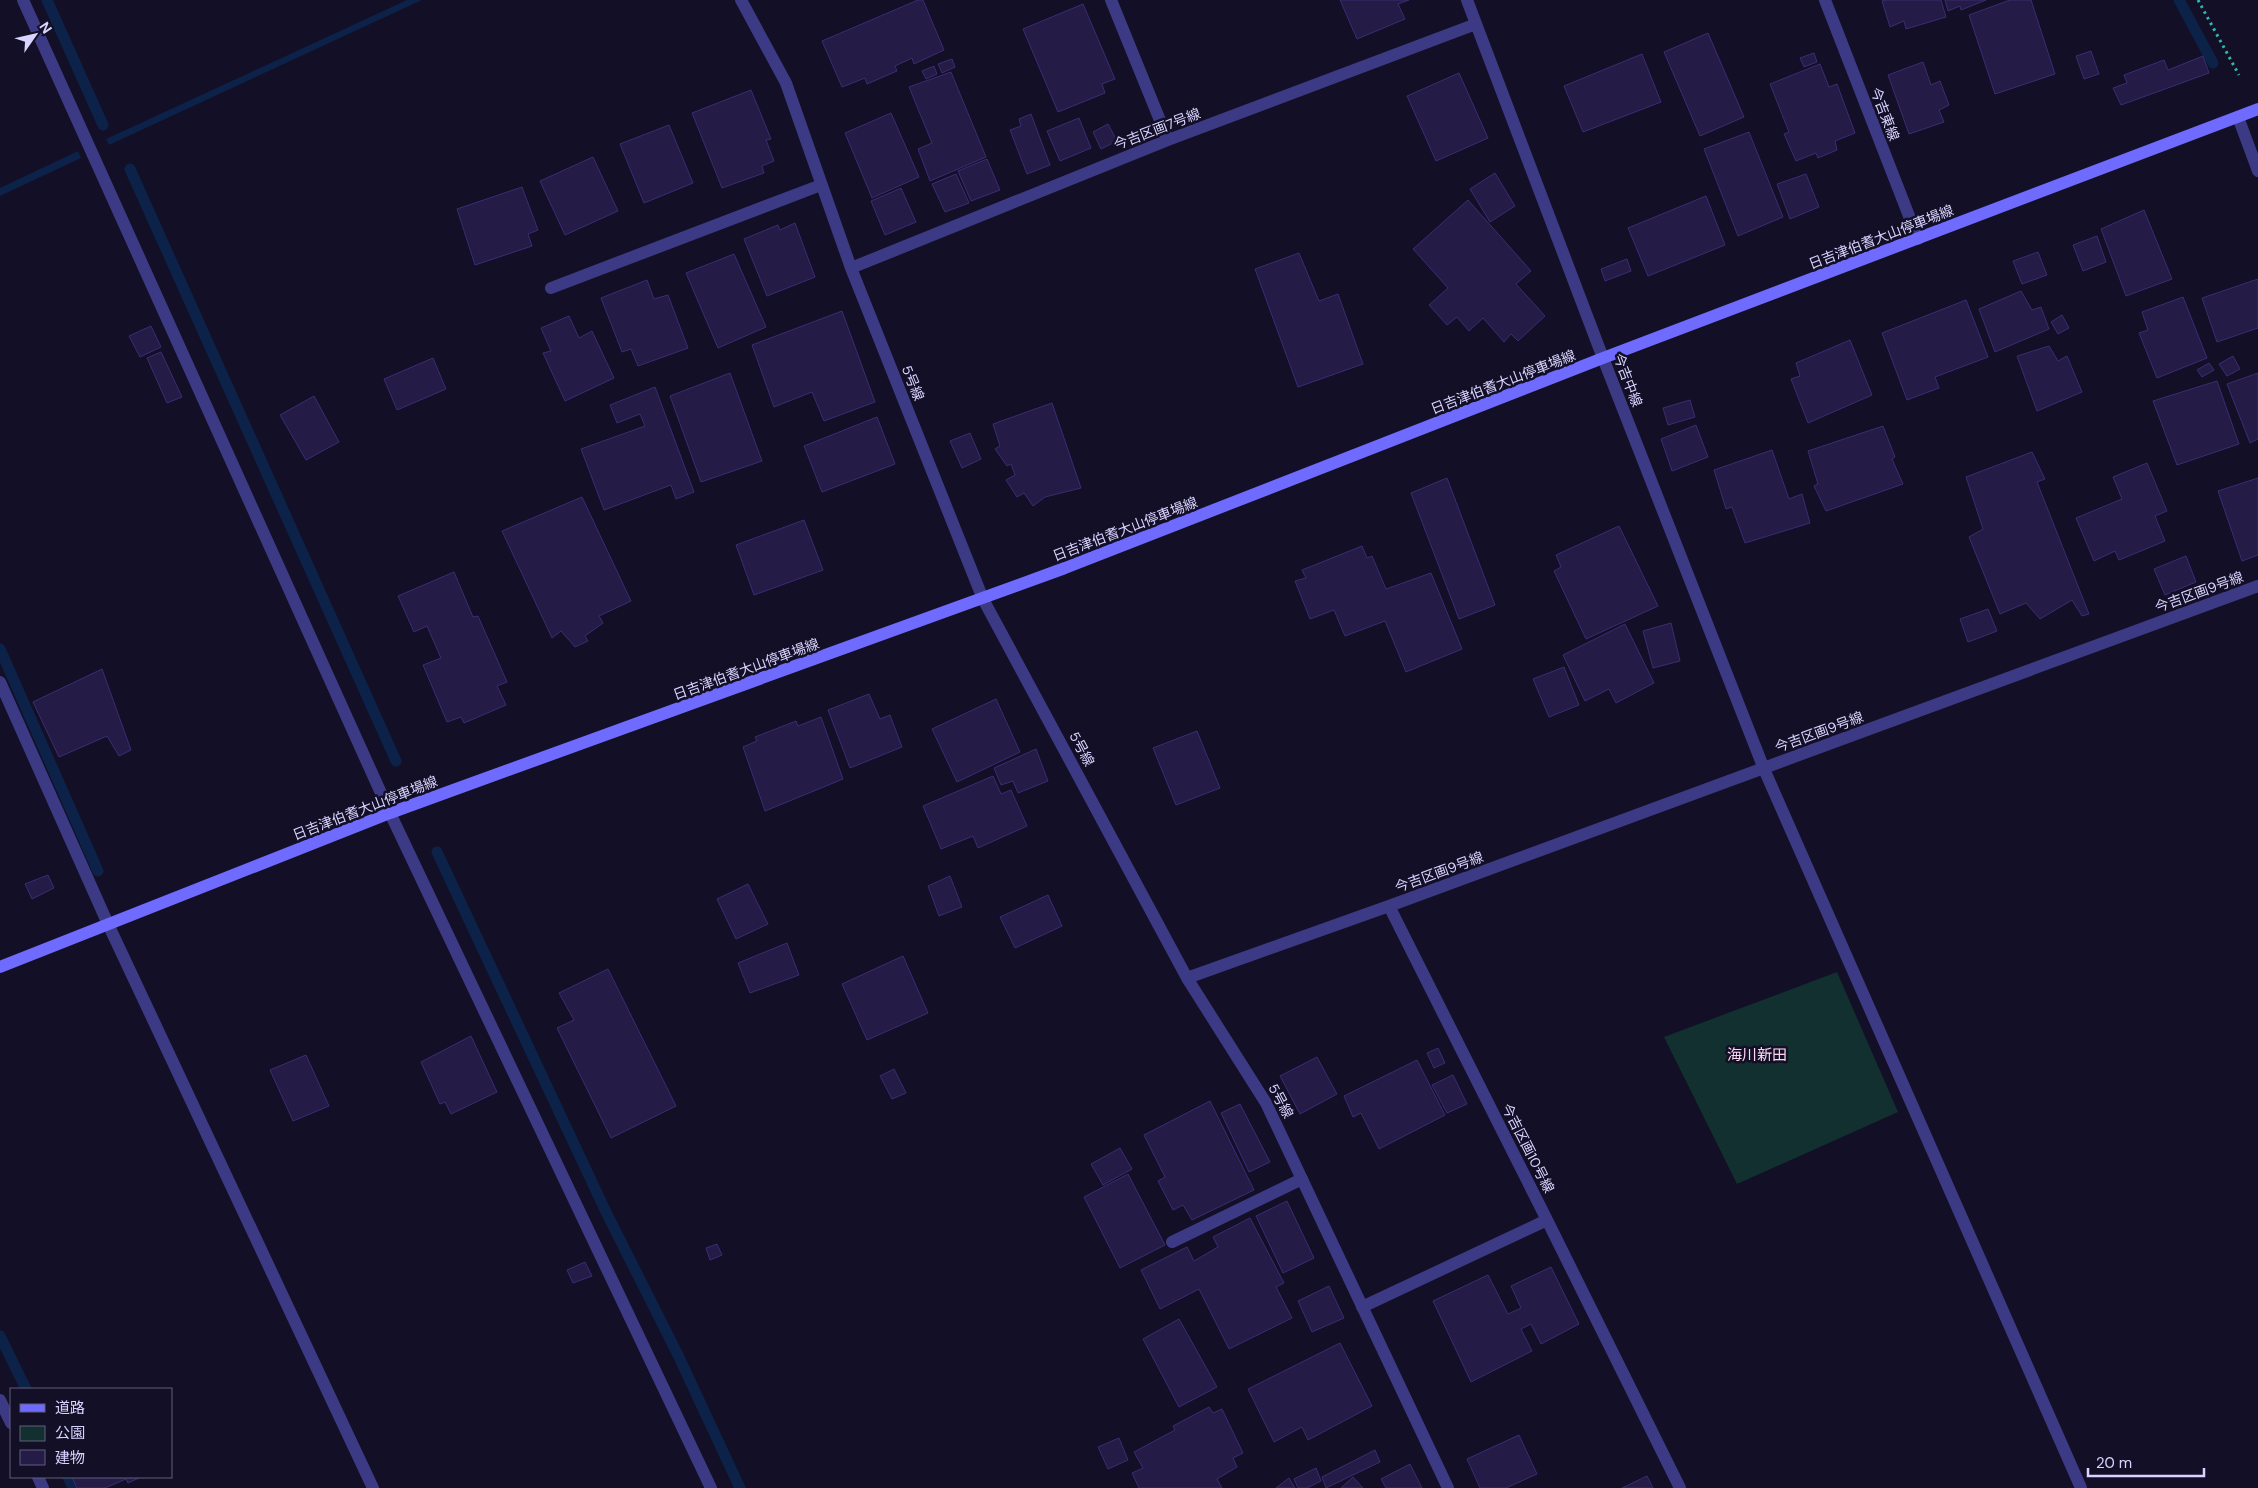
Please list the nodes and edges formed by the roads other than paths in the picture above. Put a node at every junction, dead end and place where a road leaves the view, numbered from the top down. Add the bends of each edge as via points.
1 (23, 0) edge
2 (741, 0) edge
3 (1110, 0) edge
4 (1467, 0) edge
5 (1825, 0) edge
6 (1476, 24) junction
7 (2258, 109) edge
8 (2238, 117) junction
9 (1168, 140) junction
10 (2258, 171) edge
11 (821, 185) junction
12 (1918, 239) junction
13 (851, 268) junction
14 (551, 288) dead end
15 (1603, 358) junction
16 (2258, 586) edge
17 (983, 599) junction
18 (0, 682) edge
19 (1764, 769) junction
20 (390, 813) junction
21 (1390, 906) junction
22 (108, 924) junction
23 (0, 967) edge
24 (1187, 978) junction
25 (1302, 1179) junction
26 (1547, 1220) junction
27 (1172, 1242) dead end
28 (1362, 1307) junction
29 (0, 1400) edge
30 (10, 1421) edge
31 (373, 1488) edge
32 (712, 1488) edge
33 (1448, 1488) edge
34 (1680, 1488) edge
35 (2081, 1488) edge

1 - 20 street
2 - 11 street, 5号線 via 786,83
3 - 9 street
4 - 6 street, 今吉中線
5 - 12 street, 今吉東線
6 - 9 street, 今吉区画7号線
6 - 15 street, 今吉中線
7 - 8 main road, 日吉津伯耆大山停車場線
8 - 10 street
8 - 12 main road, 日吉津伯耆大山停車場線
9 - 13 street, 今吉区画7号線
11 - 13 street, 5号線
11 - 14 street
12 - 15 main road, 日吉津伯耆大山停車場線
13 - 17 street, 5号線
15 - 17 main road, 日吉津伯耆大山停車場線
15 - 19 street, 今吉中線
16 - 19 street, 今吉区画9号線
17 - 20 main road, 日吉津伯耆大山停車場線
17 - 24 street, 5号線
18 - 22 street
19 - 21 street, 今吉区画9号線
19 - 35 street, 今吉中線
20 - 22 main road, 日吉津伯耆大山停車場線
20 - 32 street
21 - 24 street, 今吉区画9号線
21 - 26 street, 今吉区画10号線
22 - 23 main road, 日吉津伯耆大山停車場線
22 - 31 street
24 - 25 street, 5号線 via 1266,1103
25 - 27 street
25 - 28 street, 5号線
26 - 28 street
26 - 34 street, 今吉区画10号線
28 - 33 street, 5号線
29 - 30 street

